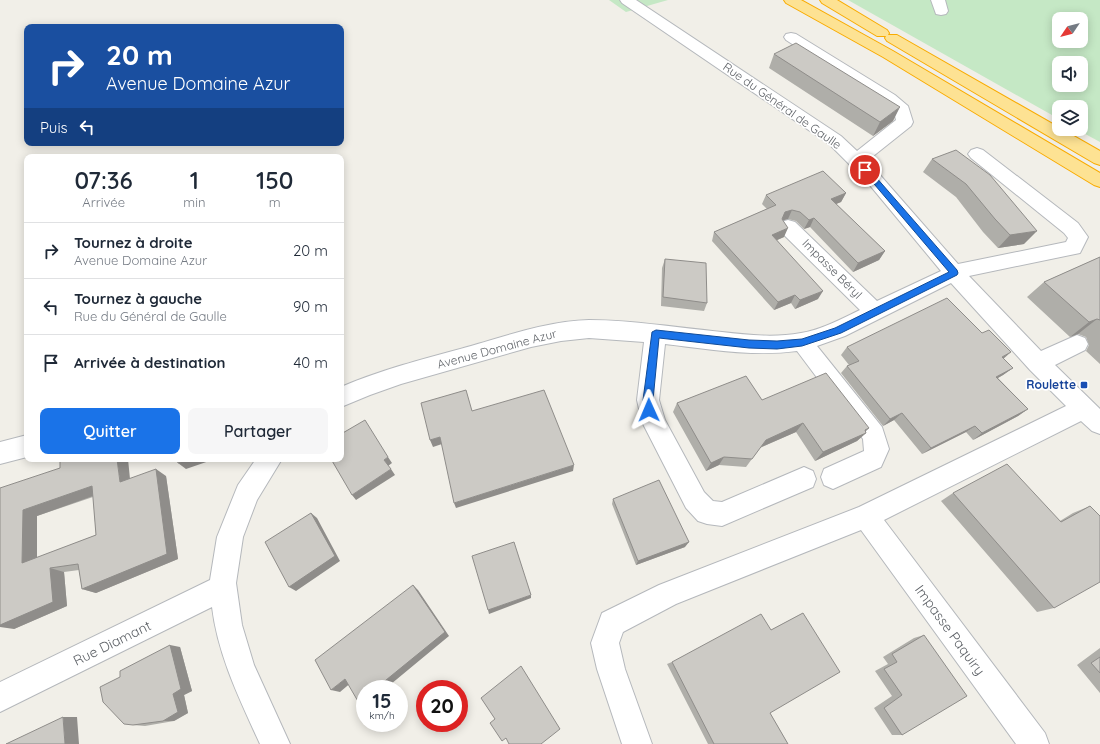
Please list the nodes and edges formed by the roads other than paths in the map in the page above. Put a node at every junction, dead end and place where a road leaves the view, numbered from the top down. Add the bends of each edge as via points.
1 (627, 0) edge
2 (791, 0) edge
3 (820, 0) edge
4 (827, 0) edge
5 (882, 33) junction
6 (791, 37) dead end
7 (977, 154) dead end
8 (1100, 159) edge
9 (857, 160) junction
10 (1100, 180) edge
11 (788, 226) edge
12 (954, 273) junction
13 (875, 312) junction
14 (656, 334) junction
15 (802, 342) junction
16 (1077, 344) dead end
17 (1038, 363) junction
18 (344, 396) edge
19 (1092, 416) edge
20 (24, 447) edge
21 (0, 453) edge
22 (268, 462) edge
23 (833, 477) dead end
24 (804, 479) dead end
25 (866, 516) junction
26 (223, 588) junction
27 (0, 697) edge
28 (275, 744) edge
29 (637, 744) edge
30 (1034, 744) edge

1 - 9 street, Rue du Général de Gaulle via 810,122
2 - 10 highway via 888,54
3 - 5 highway
4 - 5 highway
5 - 8 highway
6 - 9 street via 889,99 902,110 905,122
7 - 12 street, Avenue Domaine Azur via 1071,228 1078,238 1073,248
9 - 12 street, Rue du Général de Gaulle
11 - 13 street, Impasse Béryl
12 - 13 street, Avenue Domaine Azur
12 - 17 street, Rue du Général de Gaulle
13 - 15 street, Avenue Domaine Azur via 838,330
14 - 15 street, Avenue Domaine Azur via 749,344 777,345
14 - 18 street, Avenue Domaine Azur via 589,329 554,333 401,375
14 - 24 street via 649,410 695,500 707,512 722,514
15 - 23 street via 874,435 877,449 873,459
16 - 17 street
17 - 19 street, Rue du Général de Gaulle
19 - 25 street
20 - 21 street
22 - 26 street via 247,492 230,537
25 - 29 street via 668,594 612,622 605,643 610,669
25 - 30 street, Impasse Paquiry
26 - 27 street, Rue Diamant
26 - 28 street via 228,625 241,668

